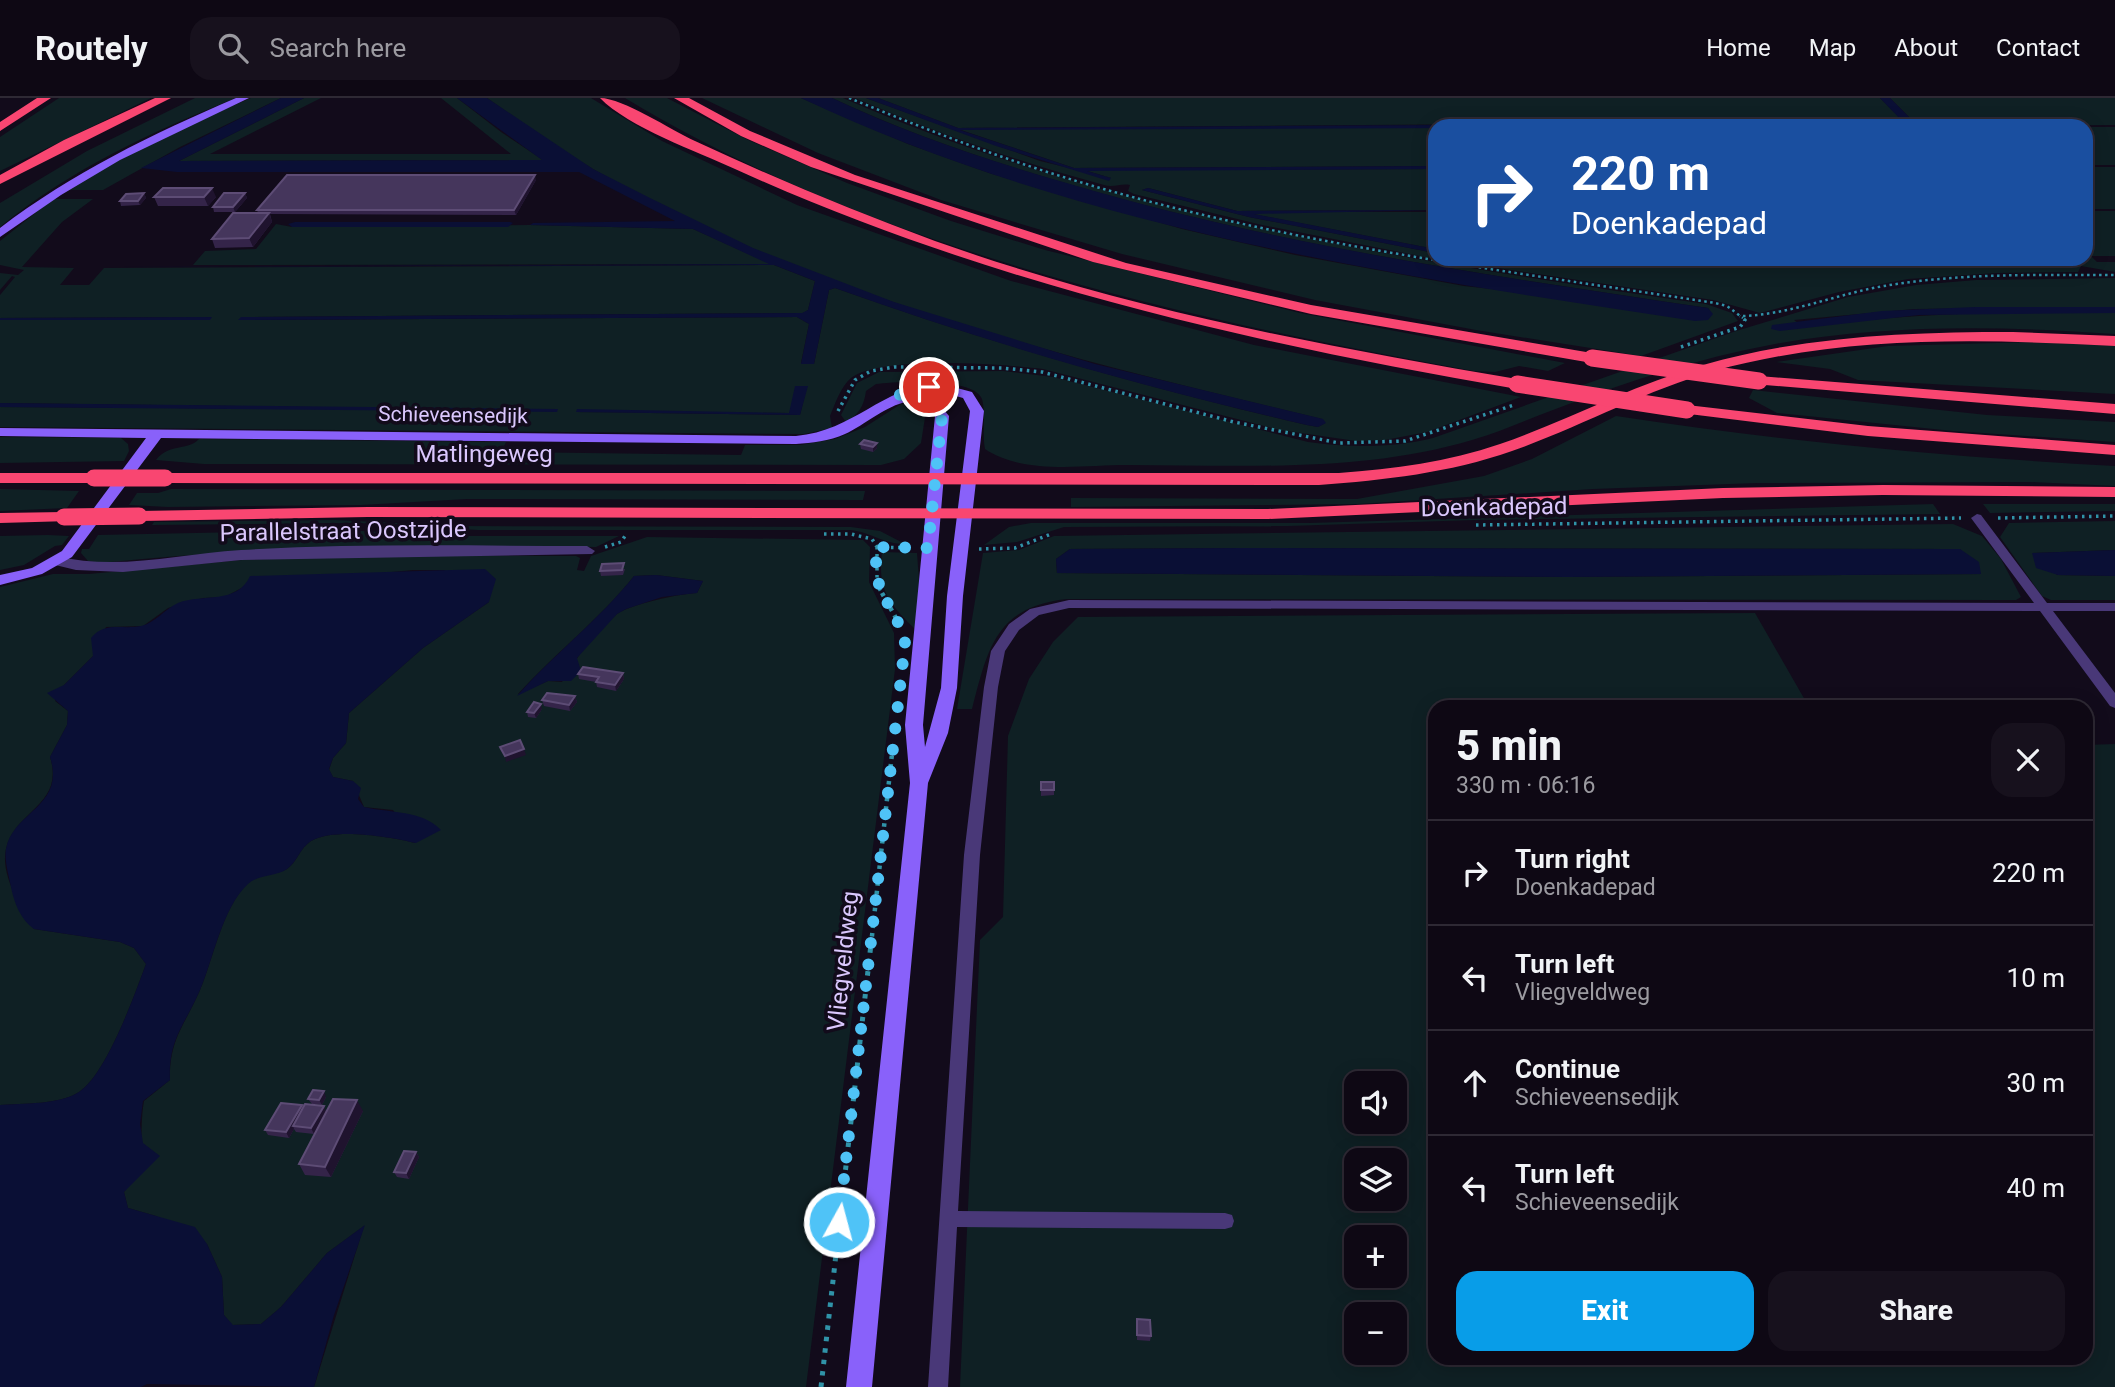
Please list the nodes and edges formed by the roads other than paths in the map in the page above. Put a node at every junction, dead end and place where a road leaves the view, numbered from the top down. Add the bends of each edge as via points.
1 (45, 98) edge
2 (165, 98) edge
3 (244, 98) edge
4 (606, 98) edge
5 (680, 98) edge
6 (0, 127) edge
7 (68, 143) junction
8 (0, 180) edge
9 (0, 191) edge
10 (0, 234) edge
11 (2115, 341) edge
12 (895, 397) junction
13 (2115, 409) edge
14 (0, 432) edge
15 (158, 433) junction
16 (2115, 450) edge
17 (0, 478) edge
18 (935, 481) junction
19 (969, 482) junction
20 (2115, 492) edge
21 (932, 514) junction
22 (966, 514) junction
23 (0, 518) edge
24 (1977, 518) road end
25 (587, 551) road end
26 (56, 561) junction
27 (0, 580) edge
28 (2044, 607) junction
29 (2115, 607) edge
30 (2115, 703) edge
31 (919, 783) junction
32 (948, 1219) junction
33 (1225, 1221) dead end
34 (859, 1387) edge
35 (938, 1387) edge

1 - 6 highway
2 - 7 highway
3 - 10 street via 102,163
4 - 16 highway, bridge via 654,126 832,207 916,238 1069,286 1236,329 1370,358 1687,411 1868,432
5 - 13 highway, bridge via 773,145 880,187 1072,252 1261,299 1472,340 1759,381
7 - 8 highway
7 - 9 highway
11 - 19 highway, Matlingeweg via 1955,336 1784,352 1656,384 1525,440 1476,457 1402,473 1288,481
12 - 15 street, Schieveensedijk via 840,431 796,440
12 - 18 street via 926,400 939,407
12 - 19 street, Schieveensedijk via 929,387 956,390 973,399 977,411
14 - 15 street, Schieveensedijk
15 - 26 street via 74,547
17 - 18 highway, Matlingeweg, bridge
18 - 19 highway, Matlingeweg
18 - 21 street
19 - 22 street
20 - 22 highway via 1828,490 1335,512
21 - 22 highway
21 - 23 highway, bridge via 368,512
21 - 31 street via 914,725
22 - 31 street via 949,688 939,733
24 - 28 lane
25 - 26 street, Parallelstraat Oostzijde via 311,552 95,568
26 - 27 street
28 - 29 lane
28 - 30 lane
28 - 32 lane via 1069,604 1035,612 1014,627 999,650 991,687 972,855
31 - 34 street
32 - 33 lane
32 - 35 lane

